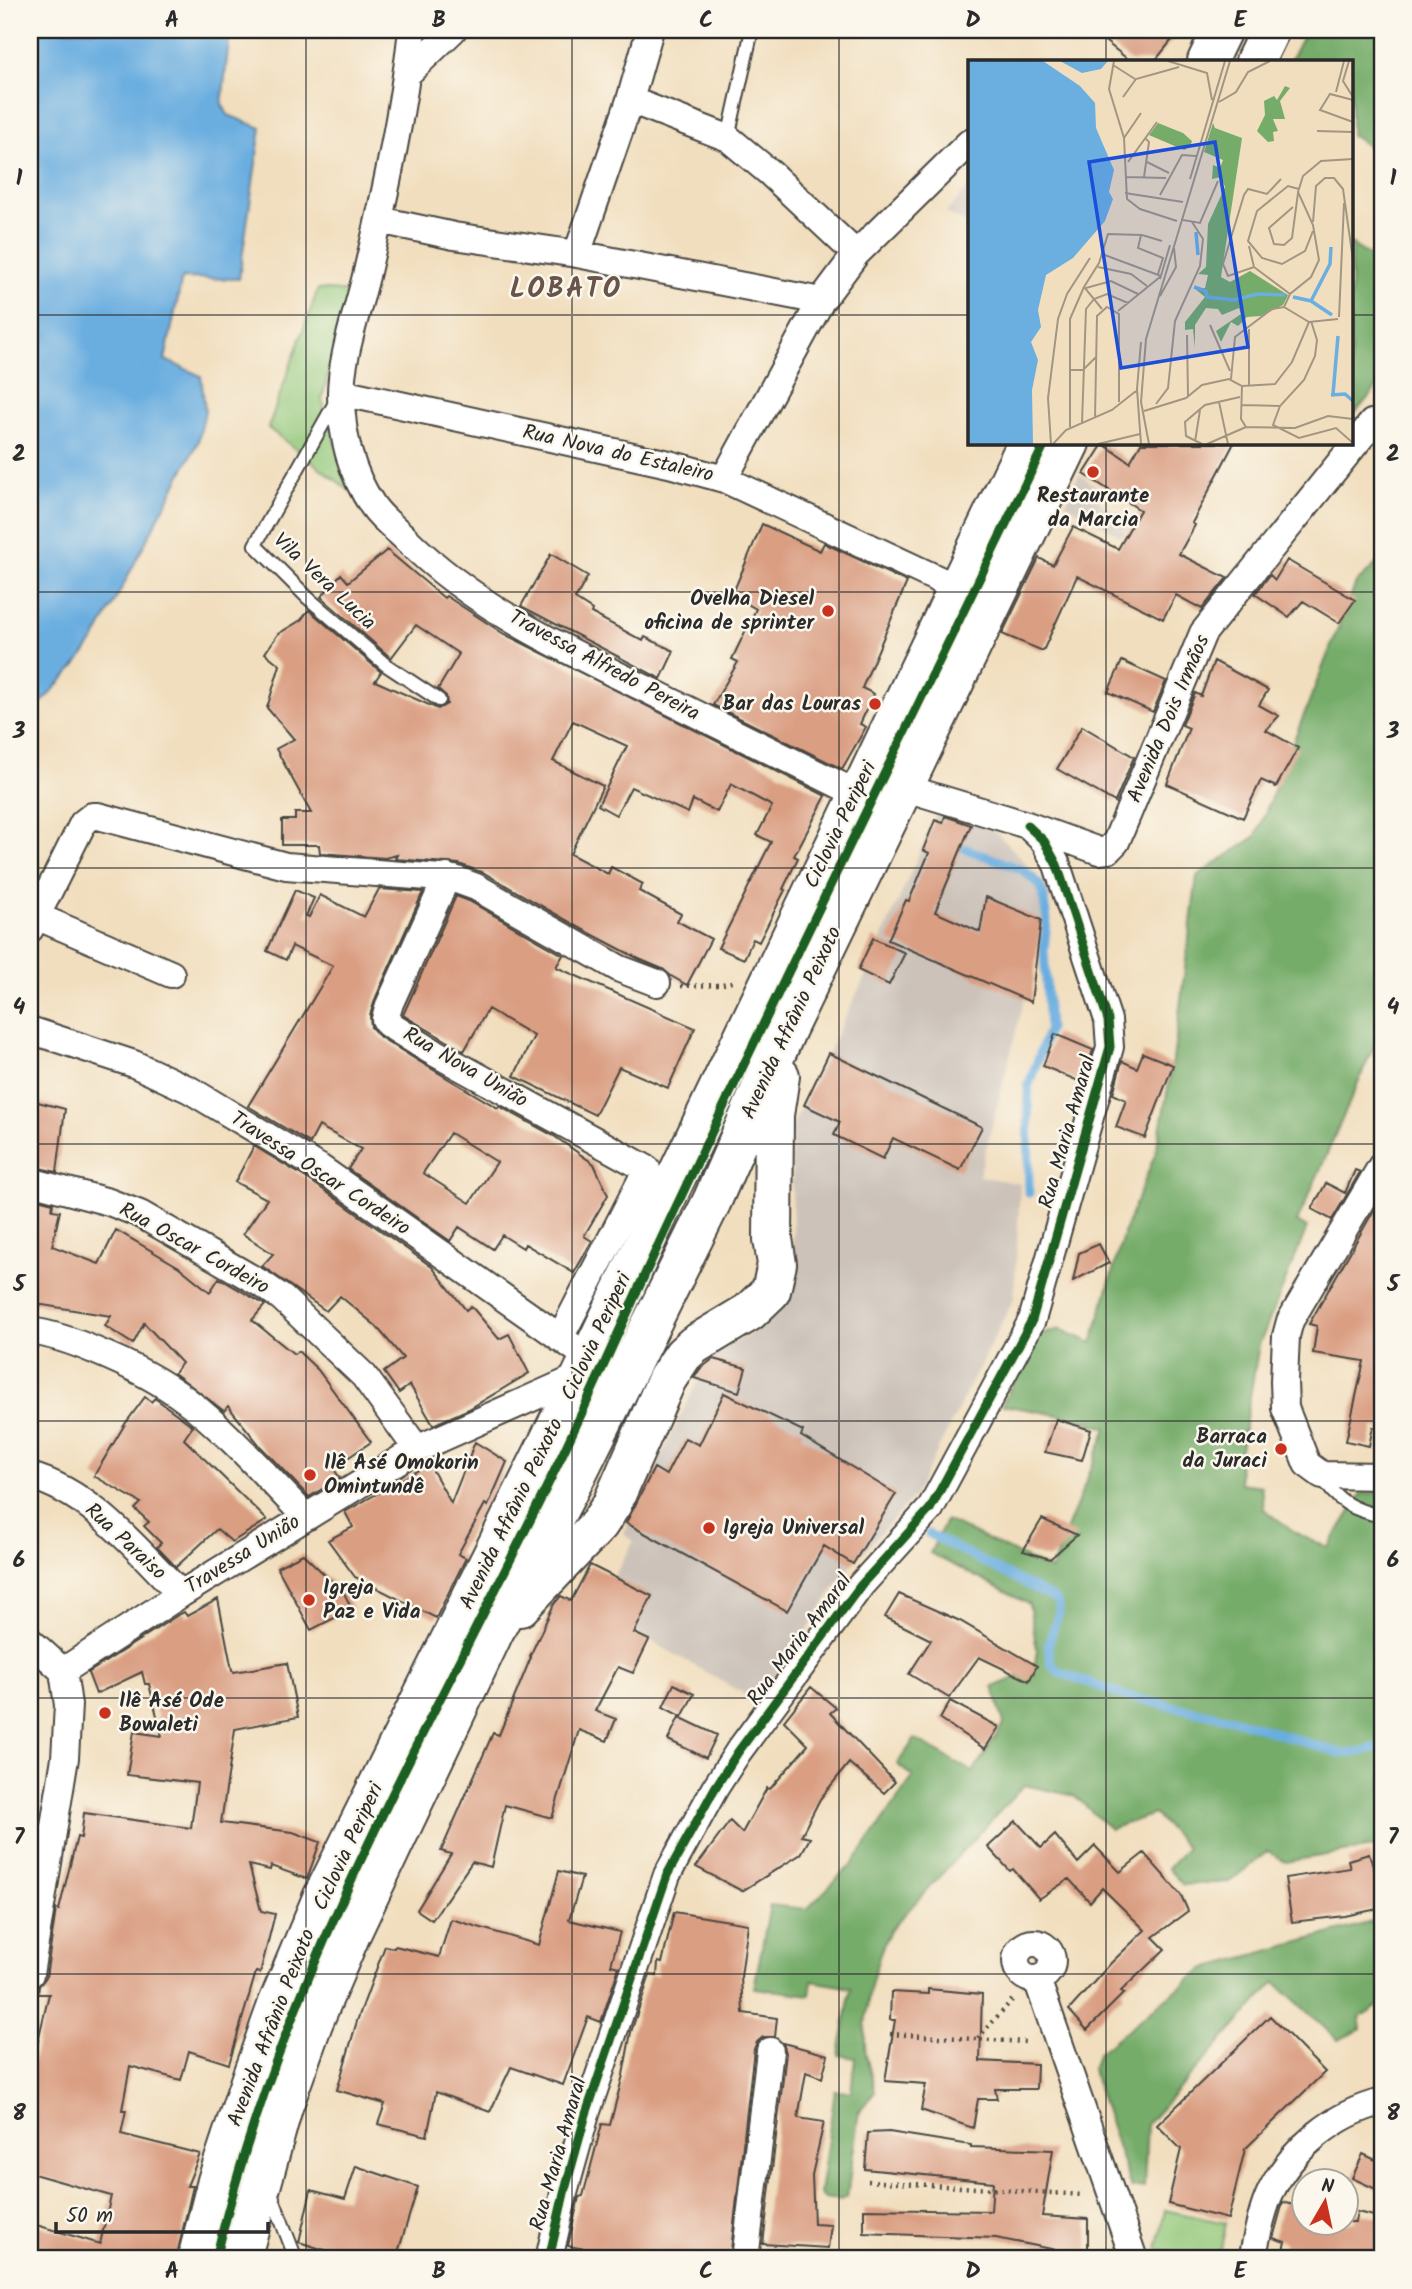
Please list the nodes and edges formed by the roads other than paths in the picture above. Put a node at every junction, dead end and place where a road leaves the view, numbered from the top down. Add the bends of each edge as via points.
1 (412, 30) edge
2 (453, 30) edge
3 (650, 30) edge
4 (752, 30) edge
5 (1222, 30) edge
6 (1270, 30) edge
7 (1207, 60) edge
8 (1255, 60) edge
9 (407, 74) junction
10 (630, 100) junction
11 (728, 138) junction
12 (968, 144) edge
13 (379, 220) junction
14 (577, 254) junction
15 (856, 254) junction
16 (821, 301) junction
17 (341, 392) junction
18 (1372, 424) dead end
19 (1027, 444) edge
20 (1070, 444) edge
21 (724, 479) junction
22 (959, 589) junction
23 (439, 700) dead end
24 (902, 787) junction
25 (860, 795) junction
26 (1027, 825) junction
27 (447, 877) junction
28 (33, 923) edge
29 (171, 974) dead end
30 (657, 983) road end
31 (787, 1029) junction
32 (30, 1030) edge
33 (1382, 1165) edge
34 (30, 1181) edge
35 (712, 1201) junction
36 (661, 1205) junction
37 (773, 1239) junction
38 (30, 1331) edge
39 (576, 1358) junction
40 (417, 1449) junction
41 (1322, 1475) junction
42 (30, 1476) edge
43 (1382, 1476) edge
44 (305, 1516) junction
45 (1382, 1517) edge
46 (181, 1594) junction
47 (494, 1632) junction
48 (30, 1641) edge
49 (63, 1671) junction
50 (30, 1974) edge
51 (1033, 1979) road end
52 (770, 2051) dead end
53 (1382, 2102) edge
54 (263, 2173) junction
55 (197, 2259) edge
56 (241, 2259) edge
57 (296, 2259) edge
58 (549, 2259) edge
59 (744, 2259) edge
60 (1134, 2259) edge
61 (1252, 2259) edge

1 - 9 street, Travessa Alfredo Pereira
2 - 9 street
3 - 10 street
4 - 11 lane
5 - 7 main road
6 - 8 main road
9 - 13 street, Travessa Alfredo Pereira
10 - 11 street
10 - 14 street
11 - 15 street
12 - 15 street
13 - 14 street
13 - 17 street, Travessa Alfredo Pereira
14 - 16 street
15 - 16 street
16 - 21 street
17 - 21 street, Rua Nova do Estaleiro
17 - 23 lane, Vila Vera Lucia via 255,545 386,665
17 - 25 street, Travessa Alfredo Pereira via 351,464 363,489 375,509 432,565 540,637
18 - 26 street, Avenida Dois Irmãos via 1203,633 1116,842 1099,851
19 - 22 main road, Avenida Afrânio Peixoto
20 - 24 main road, Avenida Afrânio Peixoto
21 - 22 street, Rua Nova do Estaleiro
22 - 25 main road, Avenida Afrânio Peixoto
24 - 26 street, Avenida Dois Irmãos
24 - 31 main road, Avenida Afrânio Peixoto
25 - 36 main road, Avenida Afrânio Peixoto
26 - 58 street, Rua Maria Amaral via 1044,841 1056,865 1108,1020 1110,1040 1032,1320 930,1509 861,1585 738,1752 667,1875 586,2113
27 - 28 street via 286,866 92,816 83,823
27 - 30 street via 476,887 620,969
27 - 39 street, Rua Nova União via 385,1015 388,1024 647,1169
28 - 29 street
31 - 35 main road, Avenida Afrânio Peixoto
31 - 37 main road via 774,1115
32 - 39 street, Travessa Oscar Cordeiro via 134,1064 190,1090 320,1168
33 - 41 street via 1297,1308 1286,1336 1285,1408 1307,1464
34 - 40 street, Rua Oscar Cordeiro via 140,1214 265,1286 364,1376
35 - 36 main road
35 - 37 main road via 742,1205 755,1213
35 - 47 main road, Avenida Afrânio Peixoto
36 - 39 main road, Avenida Afrânio Peixoto
37 - 47 main road via 777,1264 771,1291 749,1312 683,1355 667,1379 599,1524
38 - 44 street via 79,1344 157,1380 233,1443
39 - 40 street, Travessa União
39 - 55 main road, Avenida Afrânio Peixoto via 322,1898 250,2081
40 - 44 street, Travessa União
41 - 43 street
41 - 45 lane via 1341,1502
42 - 46 street, Rua Paraiso via 93,1507
44 - 46 street, Travessa União
46 - 49 street, Travessa União
47 - 54 main road, Avenida Afrânio Peixoto via 351,1934 313,2023
48 - 49 street
49 - 50 street via 68,1705 65,1758
51 - 60 street
52 - 59 street
53 - 61 street via 1331,2124 1293,2158 1270,2193
54 - 56 main road, Avenida Afrânio Peixoto
54 - 57 lane

